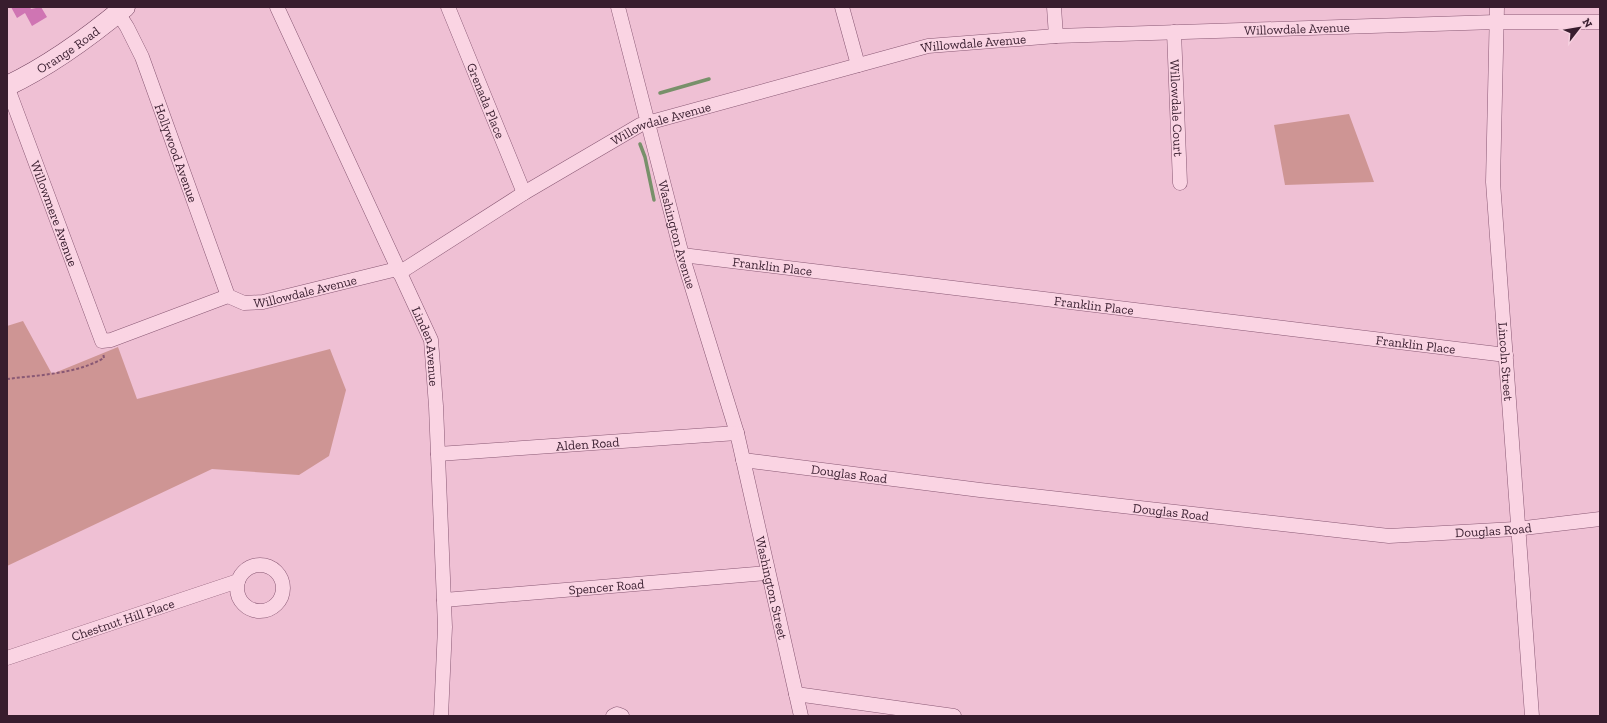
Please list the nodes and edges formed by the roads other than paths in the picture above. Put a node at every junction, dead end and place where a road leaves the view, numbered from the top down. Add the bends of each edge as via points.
1 (277, 7) edge
2 (448, 7) edge
3 (618, 7) edge
4 (842, 7) edge
5 (1054, 7) edge
6 (1497, 7) edge
7 (121, 10) edge
8 (1496, 22) junction
9 (1600, 22) edge
10 (1174, 32) junction
11 (1056, 36) junction
12 (858, 65) junction
13 (7, 86) edge
14 (647, 123) junction
15 (1180, 183) dead end
16 (524, 193) junction
17 (682, 255) junction
18 (398, 271) junction
19 (228, 296) junction
20 (1506, 355) junction
21 (738, 433) junction
22 (438, 454) junction
23 (743, 460) junction
24 (1600, 519) edge
25 (1519, 529) junction
26 (768, 573) junction
27 (238, 581) dead end
28 (444, 600) junction
29 (7, 658) edge
30 (796, 694) junction
31 (441, 716) edge
32 (613, 716) edge
33 (622, 716) edge
34 (802, 716) edge
35 (954, 716) edge
36 (1532, 716) edge

1 - 18 street, Linden Avenue
2 - 16 street, Grenada Place
3 - 14 street, Washington Avenue
4 - 12 street
5 - 11 street
6 - 8 street, Lincoln Street
7 - 13 street, Orange Road via 43,66
7 - 19 street, Hollywood Avenue via 142,57
8 - 9 street, Willowdale Avenue
8 - 10 street, Willowdale Avenue
8 - 20 street, Lincoln Street via 1493,182
10 - 11 street, Willowdale Avenue
10 - 15 street, Willowdale Court
11 - 12 street, Willowdale Avenue via 928,46
12 - 14 street, Willowdale Avenue
13 - 19 street, Willowmere Avenue via 102,340 111,340
14 - 16 street, Willowdale Avenue
14 - 17 street, Washington Avenue
16 - 18 street, Willowdale Avenue
17 - 20 street, Franklin Place
17 - 21 street, Washington Avenue
18 - 19 street, Willowdale Avenue via 263,302 244,303
18 - 22 street, Linden Avenue via 431,340
20 - 25 street, Lincoln Street
21 - 22 street, Alden Road
21 - 23 street, Washington Avenue
22 - 28 street, Linden Avenue
23 - 25 street, Douglas Road via 980,490 1388,536
23 - 26 street, Washington Street
24 - 25 street, Douglas Road
25 - 36 street, Lincoln Street
26 - 28 street, Spencer Road
26 - 30 street, Washington Street
27 - 29 street, Chestnut Hill Place
28 - 31 street, Linden Avenue
30 - 34 street, Washington Street
30 - 35 street
32 - 33 street

